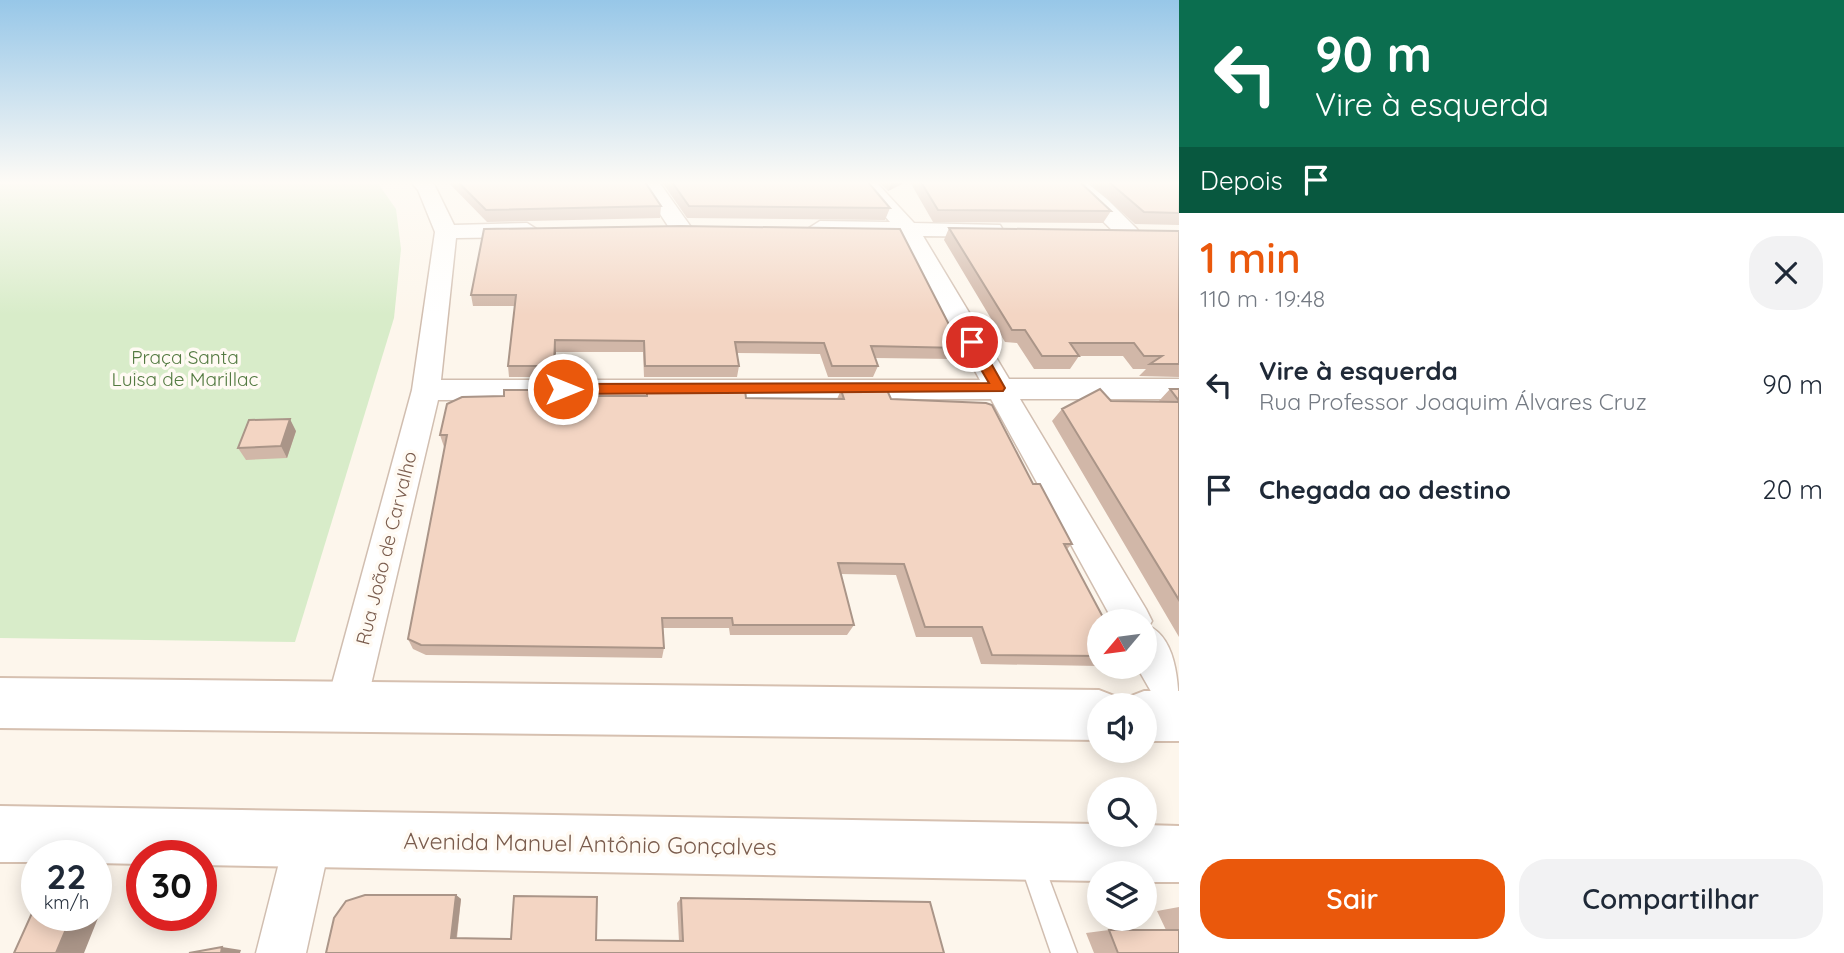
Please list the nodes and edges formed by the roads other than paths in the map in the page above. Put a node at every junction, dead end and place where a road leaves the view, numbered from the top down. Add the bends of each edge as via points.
1 (444, 226) edge
2 (1122, 226) edge
3 (653, 227) edge
4 (680, 227) joint
5 (707, 227) edge
6 (800, 228) edge
7 (907, 228) junction
8 (542, 230) edge
9 (1018, 231) edge
10 (446, 232) junction
11 (1101, 233) edge
12 (1129, 234) junction
13 (1154, 234) edge
14 (998, 388) junction
15 (426, 390) junction
16 (1179, 390) edge
17 (1126, 609) edge
18 (1157, 664) edge
19 (1179, 702) edge
20 (0, 703) edge
21 (346, 706) junction
22 (1087, 715) edge
23 (1157, 716) edge
24 (1179, 716) edge
25 (0, 834) edge
26 (308, 839) junction
27 (1028, 851) junction
28 (1179, 854) edge
29 (281, 953) edge
30 (1064, 953) edge

1 - 10 street
2 - 12 street
3 - 4 street
4 - 5 street
6 - 7 street
7 - 9 street
7 - 14 street
8 - 10 street
10 - 15 street, Rua João de Carvalho
11 - 12 street
12 - 13 street
14 - 15 street
14 - 16 street
14 - 17 street
15 - 21 street, Rua João de Carvalho
18 - 19 street
20 - 21 main road
21 - 22 main road
23 - 24 main road
25 - 26 main road, Avenida Manuel Antônio Gonçalves
26 - 27 main road, Avenida Manuel Antônio Gonçalves
26 - 29 street
27 - 28 main road, Avenida Manuel Antônio Gonçalves
27 - 30 lane

